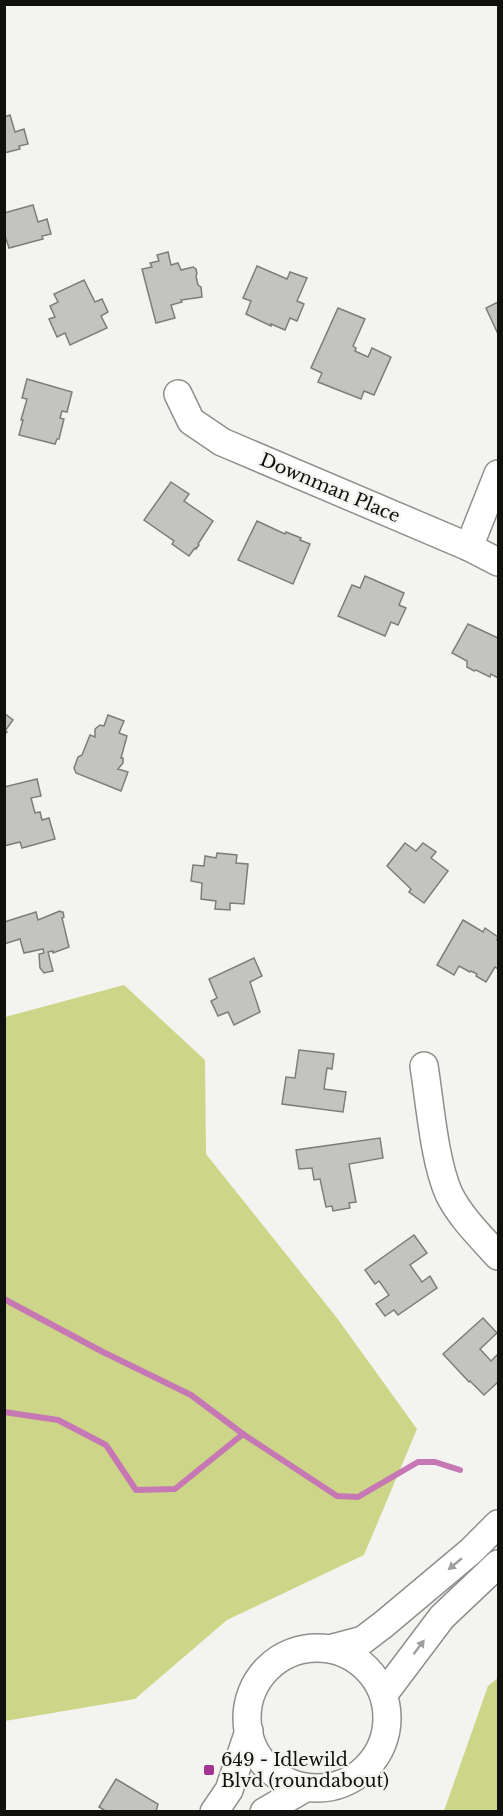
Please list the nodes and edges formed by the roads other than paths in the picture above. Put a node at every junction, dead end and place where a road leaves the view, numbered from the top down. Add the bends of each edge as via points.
1 (178, 394) dead end
2 (498, 474) edge
3 (469, 547) junction
4 (498, 562) edge
5 (424, 1066) dead end
6 (498, 1256) edge
7 (498, 1524) edge
8 (498, 1564) edge
9 (333, 1648) junction
10 (384, 1694) junction
11 (249, 1731) junction
12 (305, 1788) junction
13 (214, 1812) edge
14 (264, 1812) edge

1 - 3 street, Downman Place via 192,421 222,442
2 - 3 street
3 - 4 street, Downman Place
5 - 6 street via 439,1159 449,1193 464,1218
7 -> 9 street via 377,1630 363,1640
10 -> 8 street via 442,1617
9 - 10 street via 355,1658 373,1673
9 - 11 street via 309,1647 286,1654 266,1668 250,1695 246,1711
10 - 12 street via 386,1736 363,1772 345,1783
11 - 12 street via 256,1753 268,1769
11 - 13 street via 229,1790
12 - 14 street

